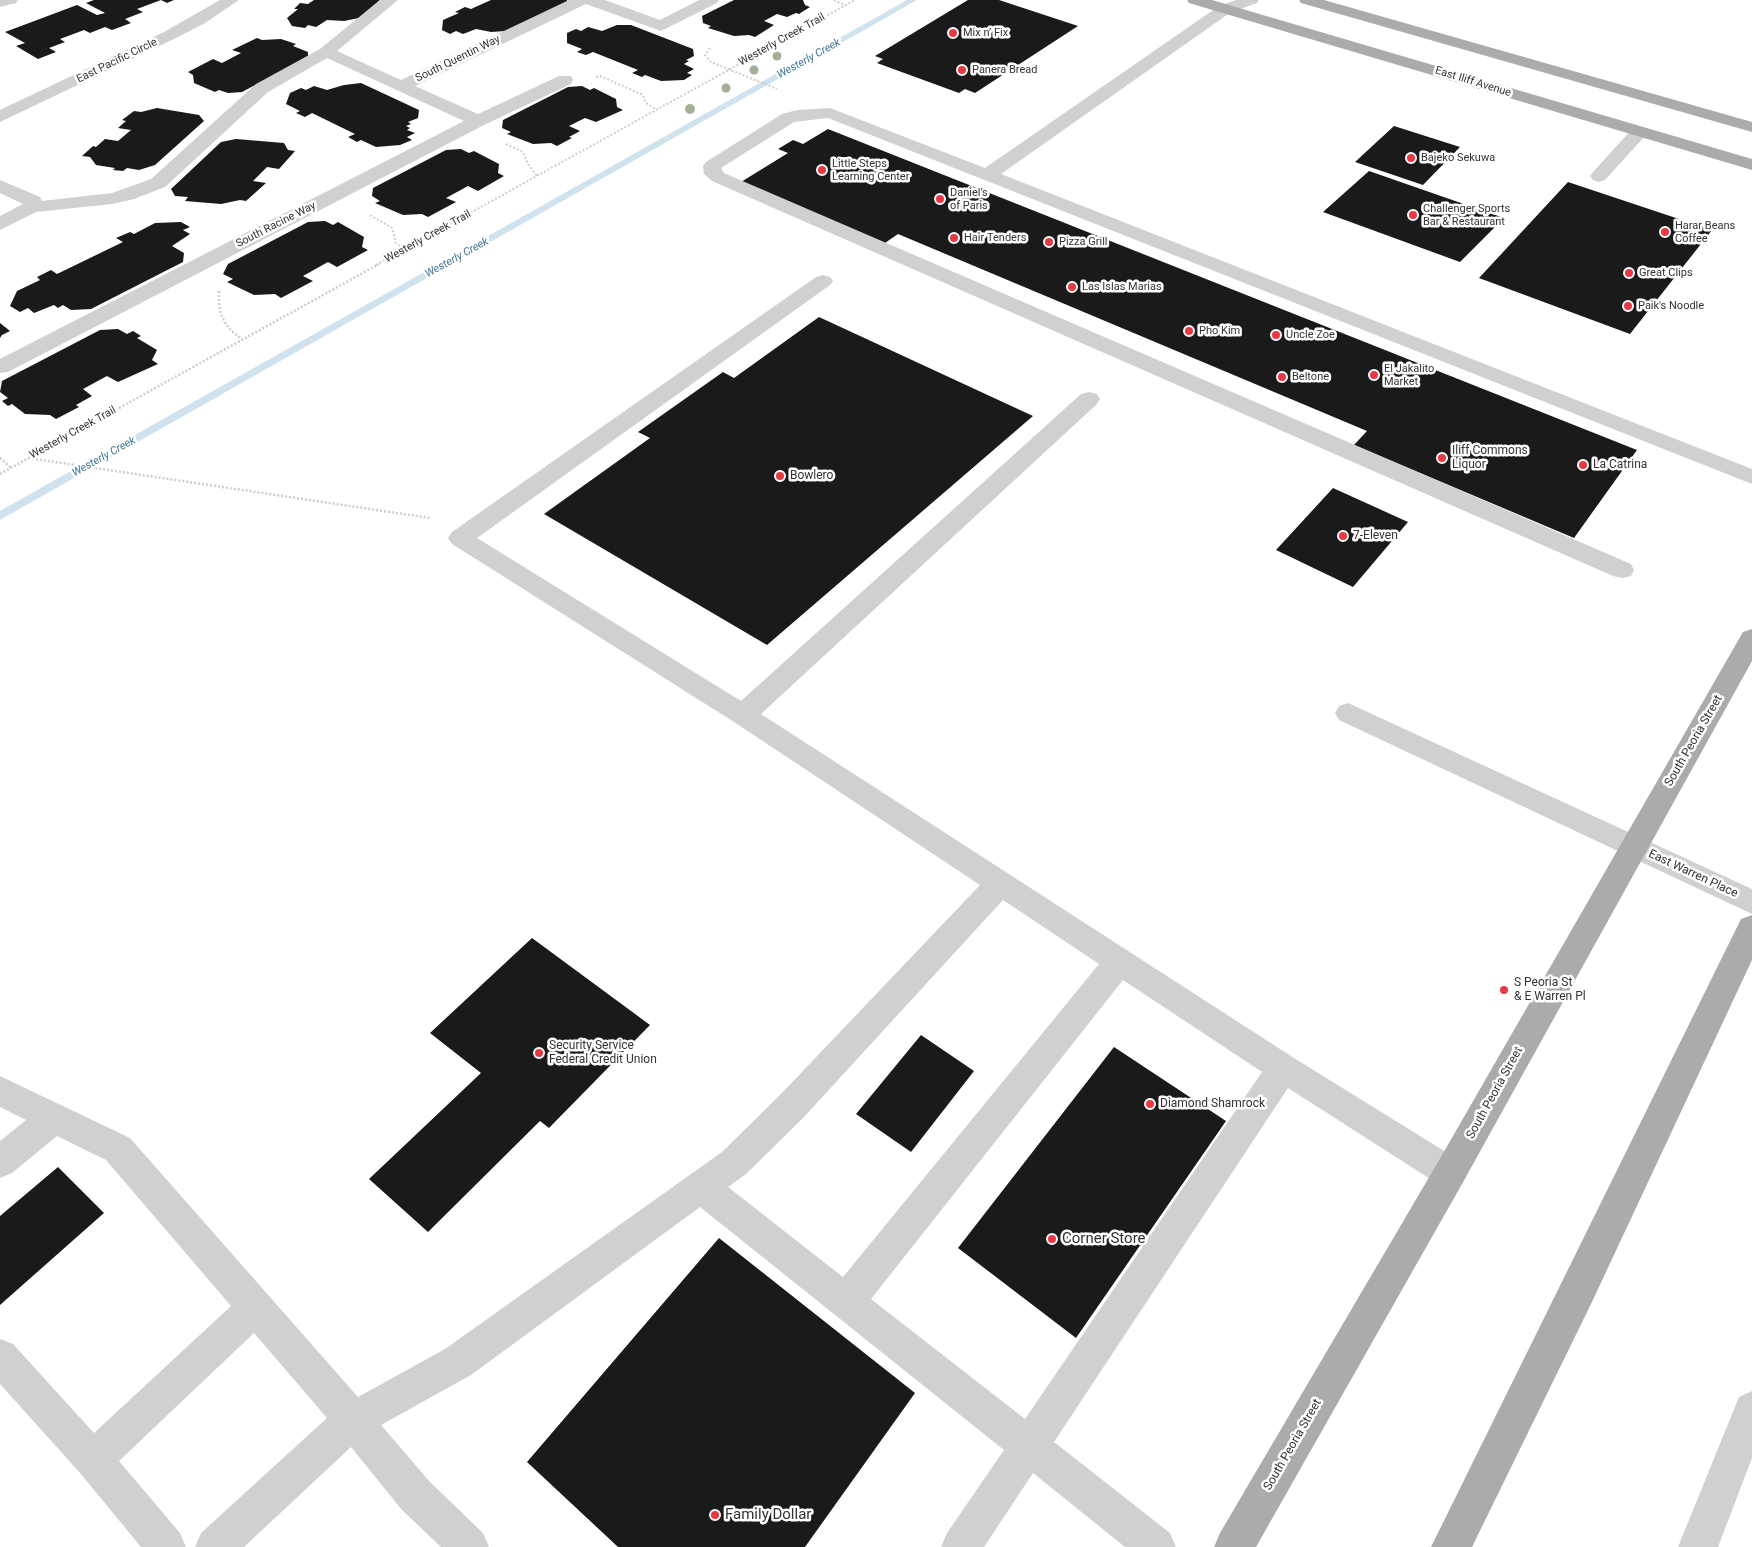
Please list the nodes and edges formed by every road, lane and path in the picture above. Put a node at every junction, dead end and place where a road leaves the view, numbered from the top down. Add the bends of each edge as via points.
1 (10, 0) edge
2 (231, 0) edge
3 (390, 0) edge
4 (582, 0) edge
5 (711, 0) edge
6 (834, 0) edge
7 (856, 0) edge
8 (1195, 0) edge
9 (1250, 0) edge
10 (1307, 0) edge
11 (600, 1) edge
12 (0, 2) edge
13 (1227, 4) edge
14 (846, 6) junction
15 (710, 48) dead end
16 (326, 52) junction
17 (728, 70) junction
18 (564, 80) joint
19 (402, 86) junction
20 (781, 94) dead end
21 (657, 109) junction
22 (0, 117) edge
23 (472, 124) junction
24 (1752, 127) edge
25 (1639, 132) junction
26 (1752, 165) edge
27 (988, 175) junction
28 (537, 176) junction
29 (1599, 176) dead end
30 (0, 186) edge
31 (318, 203) junction
32 (32, 207) junction
33 (0, 224) edge
34 (404, 249) junction
35 (186, 271) junction
36 (823, 281) dead end
37 (243, 339) junction
38 (0, 367) edge
39 (1089, 399) dead end
40 (0, 458) edge
41 (28, 458) junction
42 (11, 468) junction
43 (0, 474) edge
44 (1752, 477) edge
45 (478, 526) junction
46 (1622, 570) dead end
47 (1752, 638) edge
48 (1348, 713) dead end
49 (742, 715) junction
50 (1634, 846) junction
51 (1000, 884) junction
52 (1752, 902) edge
53 (1752, 928) edge
54 (1119, 962) junction
55 (1283, 1068) junction
56 (0, 1091) edge
57 (55, 1117) junction
58 (0, 1162) edge
59 (1450, 1173) junction
60 (701, 1187) junction
61 (846, 1302) junction
62 (256, 1307) junction
63 (0, 1357) edge
64 (1752, 1410) edge
65 (352, 1420) junction
66 (1029, 1446) junction
67 (93, 1460) junction
68 (166, 1547) edge
69 (216, 1547) edge
70 (469, 1547) edge
71 (961, 1547) edge
72 (1156, 1547) edge
73 (1234, 1547) edge
74 (1451, 1547) edge
75 (1698, 1547) edge

1 - 12 street
2 - 22 street, East Pacific Circle via 170,35
3 - 16 street
4 - 19 street, South Quentin Way
5 - 11 street via 661,26
6 - 14 path
7 - 14 path, Westerly Creek Trail
8 - 13 main road, East Iliff Avenue
9 - 13 street
10 - 24 main road
13 - 25 main road, East Iliff Avenue
13 - 27 street
14 - 17 path, Westerly Creek Trail
15 - 17 path via 705,55 711,62
16 - 19 street, South Quentin Way
16 - 32 street via 262,88 158,183 114,199
17 - 20 path via 778,89
17 - 21 path, Westerly Creek Trail
18 - 21 path via 600,76 643,95 646,103
18 - 23 street, South Racine Way
19 - 23 street
21 - 28 path, Westerly Creek Trail
23 - 28 path via 523,152
23 - 31 street, South Racine Way
25 - 26 main road, East Iliff Avenue
25 - 29 street
27 - 44 street
27 - 46 street via 830,113 788,118 712,166 713,174 718,177
28 - 34 path, Westerly Creek Trail
30 - 32 street via 33,201
31 - 34 path via 375,216 392,228 396,243
31 - 35 street, South Racine Way
32 - 33 street
34 - 37 path, Westerly Creek Trail
35 - 37 path via 219,290 220,316 226,329
35 - 38 street, South Racine Way
36 - 45 street
37 - 41 path, Westerly Creek Trail
39 - 49 street
40 - 42 path
41 - 42 path, Westerly Creek Trail
41 - 45 path
42 - 43 path, Westerly Creek Trail
45 - 49 street via 460,538
47 - 50 main road, South Peoria Street
48 - 50 street, East Warren Place
49 - 51 street
50 - 52 street, East Warren Place
50 - 59 main road, South Peoria Street
51 - 54 street
51 - 60 street via 792,1106 734,1163
53 - 74 main road
54 - 55 street
54 - 61 street
55 - 59 street
55 - 66 street
56 - 57 street
57 - 58 street
57 - 62 street via 118,1148
59 - 73 main road, South Peoria Street
60 - 61 street
60 - 65 street via 458,1362
61 - 66 street
62 - 65 street
62 - 67 street
63 - 67 street
64 - 75 street
65 - 69 street
65 - 70 street via 416,1496
66 - 71 street
66 - 72 street
67 - 68 street

